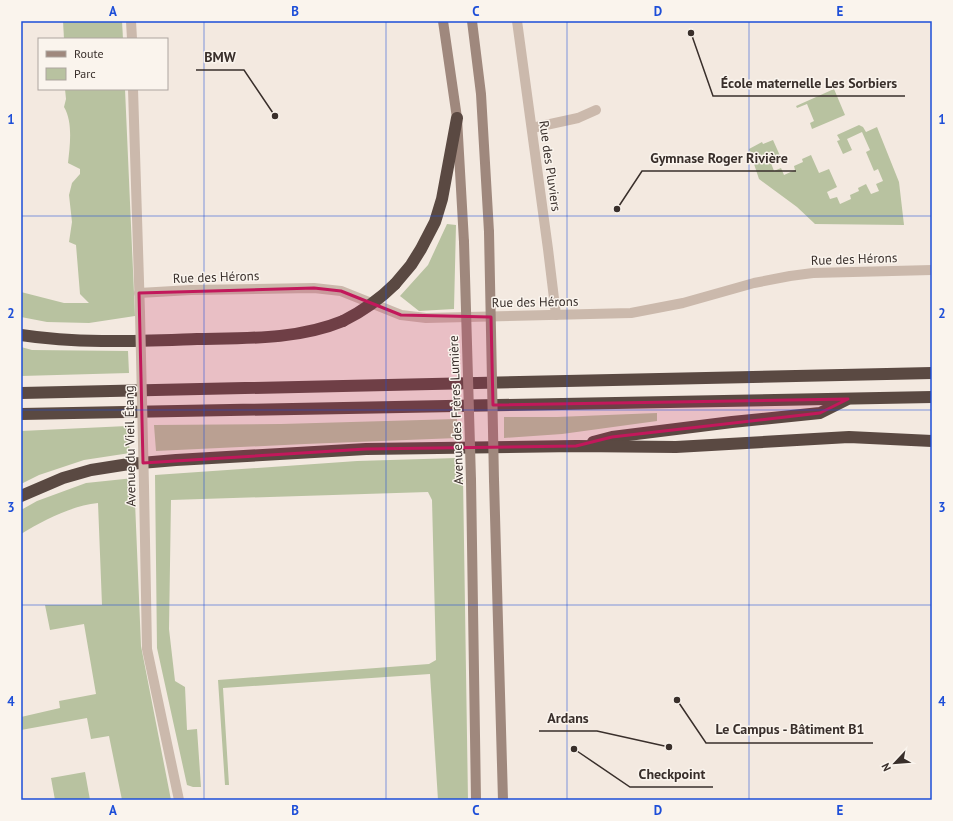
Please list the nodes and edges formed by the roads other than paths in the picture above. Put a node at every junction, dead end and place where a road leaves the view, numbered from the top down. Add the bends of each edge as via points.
1 (131, 21) edge
2 (443, 21) edge
3 (472, 21) edge
4 (517, 21) edge
5 (132, 38) edge
6 (133, 90) edge
7 (596, 110) dead end
8 (457, 118) junction
9 (532, 128) junction
10 (932, 270) edge
11 (139, 293) junction
12 (556, 315) junction
13 (21, 335) edge
14 (932, 374) edge
15 (21, 392) edge
16 (932, 397) edge
17 (848, 399) junction
18 (21, 414) edge
19 (932, 440) edge
20 (576, 446) junction
21 (21, 496) edge
22 (179, 800) edge
23 (476, 800) edge
24 (503, 800) edge

1 - 5 street
2 - 8 main road, Avenue des Frères Lumière
3 - 24 main road, bridge via 480,94 489,232
4 - 9 street, Rue des Pluviers
6 - 11 street, Avenue du Vieil Étang
7 - 9 street via 578,118
8 - 13 highway, bridge via 442,199 435,222 418,255 396,284 358,314 327,328 253,338 114,342 46,339
8 - 23 main road, Avenue des Frères Lumière, bridge via 464,242 471,480
9 - 12 street, Rue des Pluviers
10 - 12 street, Rue des Hérons via 813,273 754,283 683,303 631,313
11 - 12 street, Rue des Hérons via 309,288 341,291 401,315 426,318
11 - 22 street, Avenue du Vieil Étang, bridge via 147,649
14 - 15 highway
16 - 17 highway
17 - 18 highway
17 - 20 highway via 820,414 612,437
19 - 20 highway via 849,437 676,447
20 - 21 highway via 366,449 129,464 70,476

